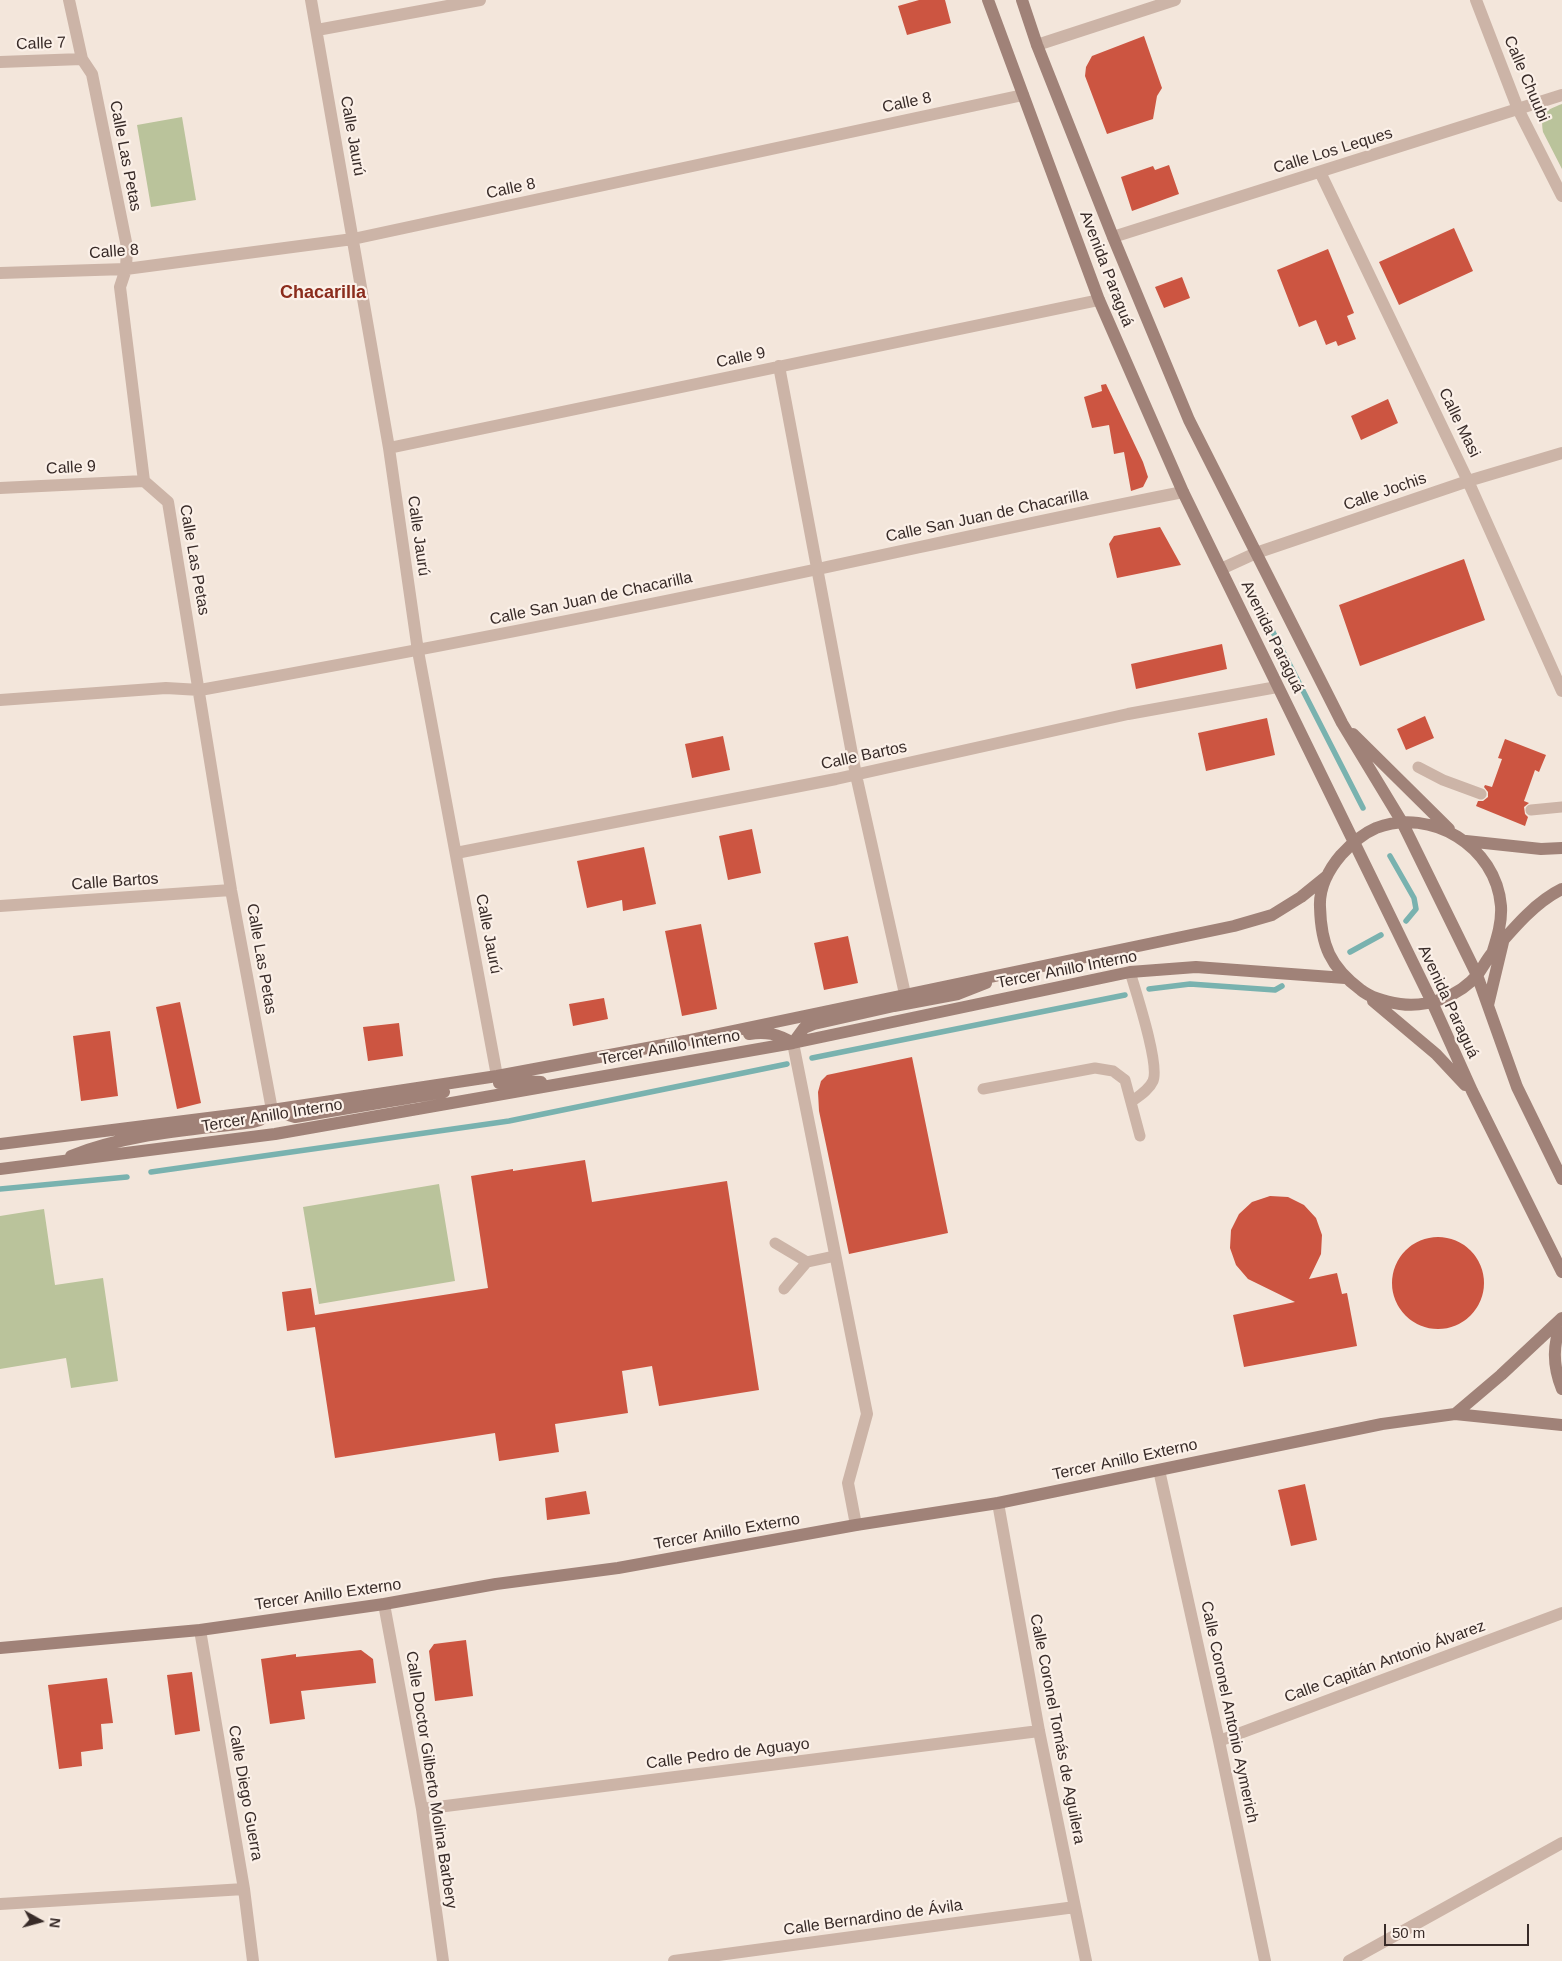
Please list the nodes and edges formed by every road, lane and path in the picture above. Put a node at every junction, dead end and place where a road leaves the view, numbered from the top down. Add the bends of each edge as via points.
1 (69, 0) edge
2 (311, 0) edge
3 (480, 0) edge
4 (988, 0) edge
5 (1022, 0) edge
6 (1175, 0) edge
7 (1476, 0) edge
8 (317, 30) junction
9 (1037, 45) junction
10 (82, 59) junction
11 (0, 62) edge
12 (1023, 95) junction
13 (1562, 96) edge
14 (1518, 109) junction
15 (1320, 172) junction
16 (1562, 196) edge
17 (1113, 237) junction
18 (353, 239) junction
19 (126, 269) junction
20 (0, 273) edge
21 (1099, 300) junction
22 (779, 366) junction
23 (388, 448) junction
24 (1562, 453) edge
25 (144, 481) junction
26 (1468, 481) junction
27 (0, 488) edge
28 (1183, 492) junction
29 (1256, 553) junction
30 (818, 569) junction
31 (1221, 569) junction
32 (418, 651) junction
33 (1277, 687) junction
34 (200, 690) junction
35 (1562, 691) edge
36 (0, 700) edge
37 (1342, 723) junction
38 (1418, 767) dead end
39 (856, 775) junction
40 (1481, 794) dead end
41 (1562, 807) edge
42 (1531, 810) dead end
43 (1402, 822) junction
44 (1450, 831) junction
45 (1466, 841) junction
46 (1353, 842) junction
47 (1562, 848) edge
48 (456, 853) junction
49 (1326, 876) junction
50 (1562, 889) edge
51 (231, 890) junction
52 (0, 906) edge
53 (1504, 940) junction
54 (1492, 954) junction
55 (1130, 972) junction
56 (1006, 974) junction
57 (1477, 976) junction
58 (1345, 978) junction
59 (1364, 992) junction
60 (905, 994) junction
61 (1432, 1002) junction
62 (1488, 1005) junction
63 (793, 1043) junction
64 (520, 1071) junction
65 (497, 1076) junction
66 (563, 1084) junction
67 (982, 1089) dead end
68 (1475, 1097) junction
69 (1131, 1102) junction
70 (272, 1110) junction
71 (104, 1130) junction
72 (1140, 1136) dead end
73 (0, 1144) edge
74 (0, 1151) edge
75 (54, 1163) junction
76 (0, 1169) edge
77 (1562, 1179) edge
78 (775, 1243) dead end
79 (836, 1256) junction
80 (807, 1262) junction
81 (1562, 1272) edge
82 (784, 1289) dead end
83 (1562, 1319) edge
84 (1562, 1389) edge
85 (1455, 1414) junction
86 (1562, 1425) edge
87 (1159, 1470) junction
88 (998, 1503) junction
89 (856, 1525) junction
90 (384, 1604) junction
91 (1562, 1613) edge
92 (200, 1630) junction
93 (0, 1648) edge
94 (1038, 1731) junction
95 (1220, 1741) junction
96 (422, 1809) junction
97 (1562, 1843) edge
98 (244, 1889) junction
99 (0, 1904) edge
100 (1075, 1907) junction
101 (253, 1961) edge
102 (443, 1961) edge
103 (674, 1961) edge
104 (1086, 1961) edge
105 (1265, 1961) edge
106 (1349, 1961) edge

1 - 10 street, Calle Las Petas
2 - 8 street, Calle Jaurú
3 - 8 street
4 - 12 main road, Avenida Paraguá
5 - 9 main road, Avenida Paraguá
6 - 9 street
7 - 14 street, Calle Chuubi
8 - 18 street, Calle Jaurú
9 - 17 main road, Avenida Paraguá
10 - 11 street, Calle 7
10 - 19 street, Calle Las Petas via 92,74 127,248
12 - 18 street, Calle 8
12 - 21 main road, Avenida Paraguá
13 - 14 street, Calle Los Leques
14 - 15 street, Calle Los Leques
14 - 16 street, Calle Chuubi
15 - 17 street, Calle Los Leques
15 - 26 street, Calle Masi
17 - 29 main road, Avenida Paraguá via 1189,420
18 - 19 street, Calle 8
18 - 23 street, Calle Jaurú
19 - 20 street, Calle 8
19 - 25 street, Calle Las Petas via 120,287
21 - 22 street, Calle 9
21 - 28 main road, Avenida Paraguá
22 - 23 street, Calle 9
22 - 30 street
23 - 32 street, Calle Jaurú
24 - 26 street, Calle Jochis
25 - 27 street, Calle 9
25 - 34 street, Calle Las Petas via 168,502
26 - 29 street, Calle Jochis
26 - 35 street, Calle Masi
28 - 30 street, Calle San Juan de Chacarilla
28 - 31 main road, Avenida Paraguá
29 - 31 street, Calle Jochis
29 - 37 main road, Avenida Paraguá
30 - 32 street, Calle San Juan de Chacarilla
30 - 39 street
31 - 33 main road, Avenida Paraguá
32 - 34 street, Calle San Juan de Chacarilla
32 - 48 street, Calle Jaurú
33 - 39 street, Calle Bartos via 1128,714
33 - 46 main road, Avenida Paraguá
34 - 36 street, Calle San Juan de Chacarilla via 166,688
34 - 51 street, Calle Las Petas
37 - 43 main road, Avenida Paraguá
37 - 44 main road
38 - 40 lane
39 - 48 street, Calle Bartos
39 - 60 street
41 - 42 lane
43 - 44 main road, Tercer Anillo Interno via 1427,823
43 - 46 main road, Tercer Anillo Interno via 1376,828
43 - 57 main road, Avenida Paraguá
44 - 45 main road, Tercer Anillo Interno
45 - 47 main road, Tercer Anillo Interno via 1541,849
45 - 54 main road, Tercer Anillo Interno via 1483,859 1497,889 1499,930
46 - 49 main road, Tercer Anillo Interno
46 - 61 main road, Avenida Paraguá
48 - 65 street, Calle Jaurú
49 - 56 main road, Tercer Anillo Interno via 1302,897 1272,915 1234,926
49 - 58 main road, Tercer Anillo Interno via 1320,903 1320,930 1329,956
50 - 53 main road, Tercer Anillo Interno via 1537,906
51 - 52 street, Calle Bartos
51 - 70 street, Calle Las Petas
53 - 54 main road, Tercer Anillo Interno
53 - 62 main road
54 - 57 main road, Tercer Anillo Interno
55 - 58 main road, Tercer Anillo Interno via 1196,967
55 - 63 main road, Tercer Anillo Interno
55 - 69 lane via 1154,1068 1154,1080
56 - 60 main road, Tercer Anillo Interno
56 - 63 main road via 958,994 814,1024 804,1028
57 - 61 main road, Tercer Anillo Interno via 1456,992
57 - 62 main road, Avenida Paraguá
58 - 59 main road, Tercer Anillo Interno
59 - 61 main road, Tercer Anillo Interno via 1385,1002 1408,1005
59 - 68 main road via 1436,1054
60 - 64 main road, Tercer Anillo Interno via 685,1041
61 - 68 main road, Avenida Paraguá
62 - 77 main road, Avenida Paraguá via 1517,1086
63 - 64 main road via 780,1035 762,1032 595,1066 550,1072
63 - 66 main road, Tercer Anillo Interno
63 - 79 street
64 - 65 main road, Tercer Anillo Interno
65 - 70 main road, Tercer Anillo Interno
66 - 70 main road via 506,1082 295,1117
66 - 75 main road, Tercer Anillo Interno via 275,1134
67 - 69 lane via 1095,1068 1113,1071 1125,1080
68 - 81 main road, Avenida Paraguá
69 - 72 lane
70 - 71 main road, Tercer Anillo Interno
70 - 75 main road via 253,1122 122,1140
71 - 73 main road, Tercer Anillo Interno
71 - 74 main road via 77,1142
75 - 76 main road, Tercer Anillo Interno
78 - 80 lane
79 - 80 lane
79 - 89 street via 867,1414 848,1483
80 - 82 lane
83 - 84 main road via 1554,1355 1556,1375
83 - 85 main road
85 - 86 main road, Tercer Anillo Externo
85 - 87 main road, Tercer Anillo Externo via 1382,1424
87 - 88 main road, Tercer Anillo Externo
87 - 95 street, Calle Coronel Antonio Aymerich
88 - 89 main road, Tercer Anillo Externo
88 - 94 street, Calle Coronel Tomás de Aguilera
89 - 90 main road, Tercer Anillo Externo via 618,1568 496,1584
90 - 92 main road, Tercer Anillo Externo
90 - 96 street, Calle Doctor Gilberto Molina Barbery
91 - 95 street, Calle Capitán Antonio Álvarez
92 - 93 main road, Tercer Anillo Externo
92 - 98 street, Calle Diego Guerra
94 - 96 street, Calle Pedro de Aguayo
94 - 100 street, Calle Coronel Tomás de Aguilera
95 - 105 street, Calle Coronel Antonio Aymerich
96 - 102 street, Calle Doctor Gilberto Molina Barbery
97 - 106 street
98 - 99 street
98 - 101 street, Calle Diego Guerra
100 - 103 street, Calle Bernardino de Ávila
100 - 104 street, Calle Coronel Tomás de Aguilera

